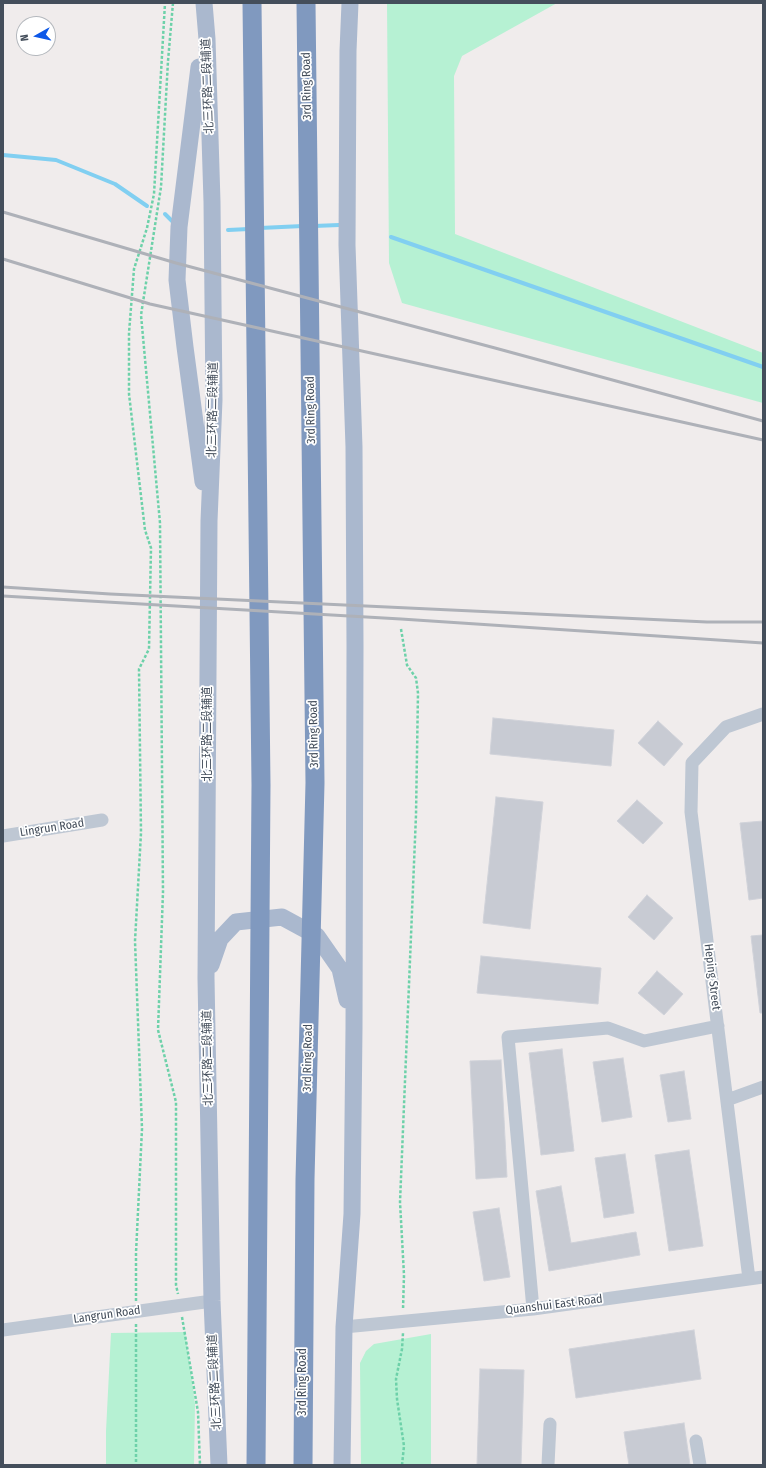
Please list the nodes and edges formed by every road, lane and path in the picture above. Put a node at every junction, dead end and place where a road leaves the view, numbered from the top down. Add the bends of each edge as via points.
1 (165, 3) edge
2 (173, 3) edge
3 (252, 3) edge
4 (306, 3) edge
5 (350, 3) edge
6 (205, 11) edge
7 (209, 521) junction
8 (401, 629) dead end
9 (763, 714) edge
10 (102, 820) dead end
11 (3, 836) edge
12 (206, 978) junction
13 (718, 1026) junction
14 (354, 1028) junction
15 (763, 1087) edge
16 (727, 1100) junction
17 (763, 1277) edge
18 (749, 1279) junction
19 (212, 1301) junction
20 (180, 1305) junction
21 (533, 1308) junction
22 (136, 1311) junction
23 (403, 1321) junction
24 (344, 1327) junction
25 (3, 1330) edge
26 (257, 1418) junction
27 (550, 1424) dead end
28 (696, 1440) dead end
29 (136, 1465) edge
30 (200, 1465) edge
31 (219, 1465) edge
32 (250, 1465) edge
33 (256, 1465) edge
34 (303, 1465) edge
35 (342, 1465) edge
36 (402, 1465) edge
37 (548, 1465) edge
38 (700, 1465) edge

1 - 22 path via 154,194 134,269 129,333 129,394 145,530 151,548 149,649 139,669 141,833 135,941 142,1129
2 - 20 path via 161,187 141,315 160,523 163,892 158,1030 176,1102 176,1285
3 - 26 highway via 261,784
4 - 34 highway, 3rd Ring Road via 315,783 305,1179
5 - 14 main road via 347,245 354,455
6 - 7 main road, 北三环路二段辅道 via 212,202 214,400
6 - 7 main road via 180,227 177,280
7 - 12 main road, 北三环路二段辅道
8 - 23 path via 408,665 416,678 418,693 416,815 400,1202 404,1275
9 - 13 street, Heping Street via 726,727 692,763 691,812
10 - 11 street, Lingrun Road
12 - 14 main road via 220,939 236,922 282,917 317,936 340,969
12 - 19 main road, 北三环路二段辅道
13 - 16 street, Heping Street
13 - 21 street via 644,1041 608,1028 508,1038
14 - 24 main road via 352,1214
15 - 16 street
16 - 18 street, Heping Street
17 - 18 street, Quanshui East Road
18 - 21 street, Quanshui East Road
19 - 20 street, Langrun Road
19 - 31 main road, 北三环路二段辅道
20 - 22 street, Langrun Road
20 - 30 path via 198,1412
21 - 23 street, Quanshui East Road
22 - 25 street, Langrun Road
22 - 29 path
23 - 24 street, Quanshui East Road
23 - 36 path via 402,1349 396,1379 404,1446
24 - 35 main road
26 - 32 highway
26 - 33 highway
27 - 37 street
28 - 38 street

